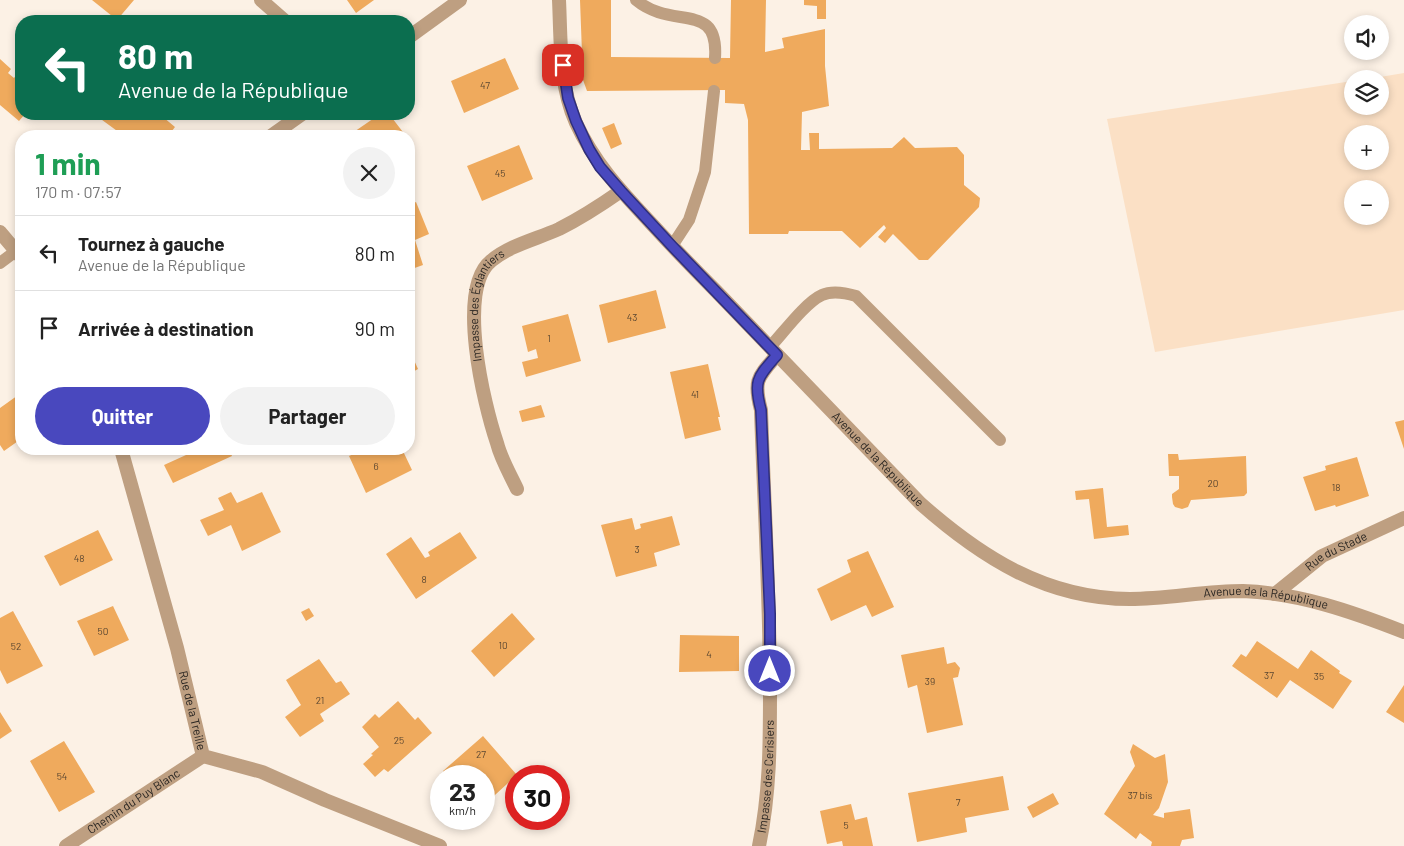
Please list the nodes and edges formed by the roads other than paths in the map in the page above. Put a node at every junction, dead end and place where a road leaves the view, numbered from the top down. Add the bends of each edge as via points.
1 (261, 0) edge
2 (460, 0) edge
3 (559, 0) edge
4 (636, 0) edge
5 (278, 15) edge
6 (415, 33) edge
7 (715, 58) dead end
8 (714, 90) dead end
9 (294, 120) edge
10 (280, 130) edge
11 (621, 191) junction
12 (0, 232) edge
13 (672, 246) junction
14 (15, 249) edge
15 (15, 256) edge
16 (0, 263) edge
17 (774, 351) junction
18 (1000, 440) dead end
19 (123, 455) edge
20 (516, 488) dead end
21 (1404, 518) edge
22 (1275, 594) junction
23 (1404, 632) edge
24 (203, 756) junction
25 (66, 846) edge
26 (440, 846) edge
27 (759, 846) edge

1 - 5 street
2 - 6 street
3 - 11 street, Avenue de la République via 568,98 589,149
4 - 7 lane via 644,7 659,12 704,14 714,30
8 - 13 lane via 708,159 689,220
9 - 10 street
11 - 13 street, Avenue de la République
11 - 20 street, Impasse des Églantiers via 591,212 504,252 489,262 479,278 474,300 474,331 483,390 497,444
12 - 14 street
13 - 17 street, Avenue de la République
15 - 16 lane
17 - 18 lane via 813,300 824,294 844,292 856,296
17 - 22 street, Avenue de la République via 946,526 983,553 1045,585 1088,595 1129,599 1242,591
17 - 27 street, Impasse des Cerisiers via 757,386 761,410 770,614 770,767
19 - 24 street, Rue de la Treille via 178,648
21 - 22 street, Rue du Stade via 1322,556
22 - 23 street, Avenue de la République via 1352,612
24 - 25 street, Chemin du Puy Blanc
24 - 26 street, Rue de la Treille via 262,772

